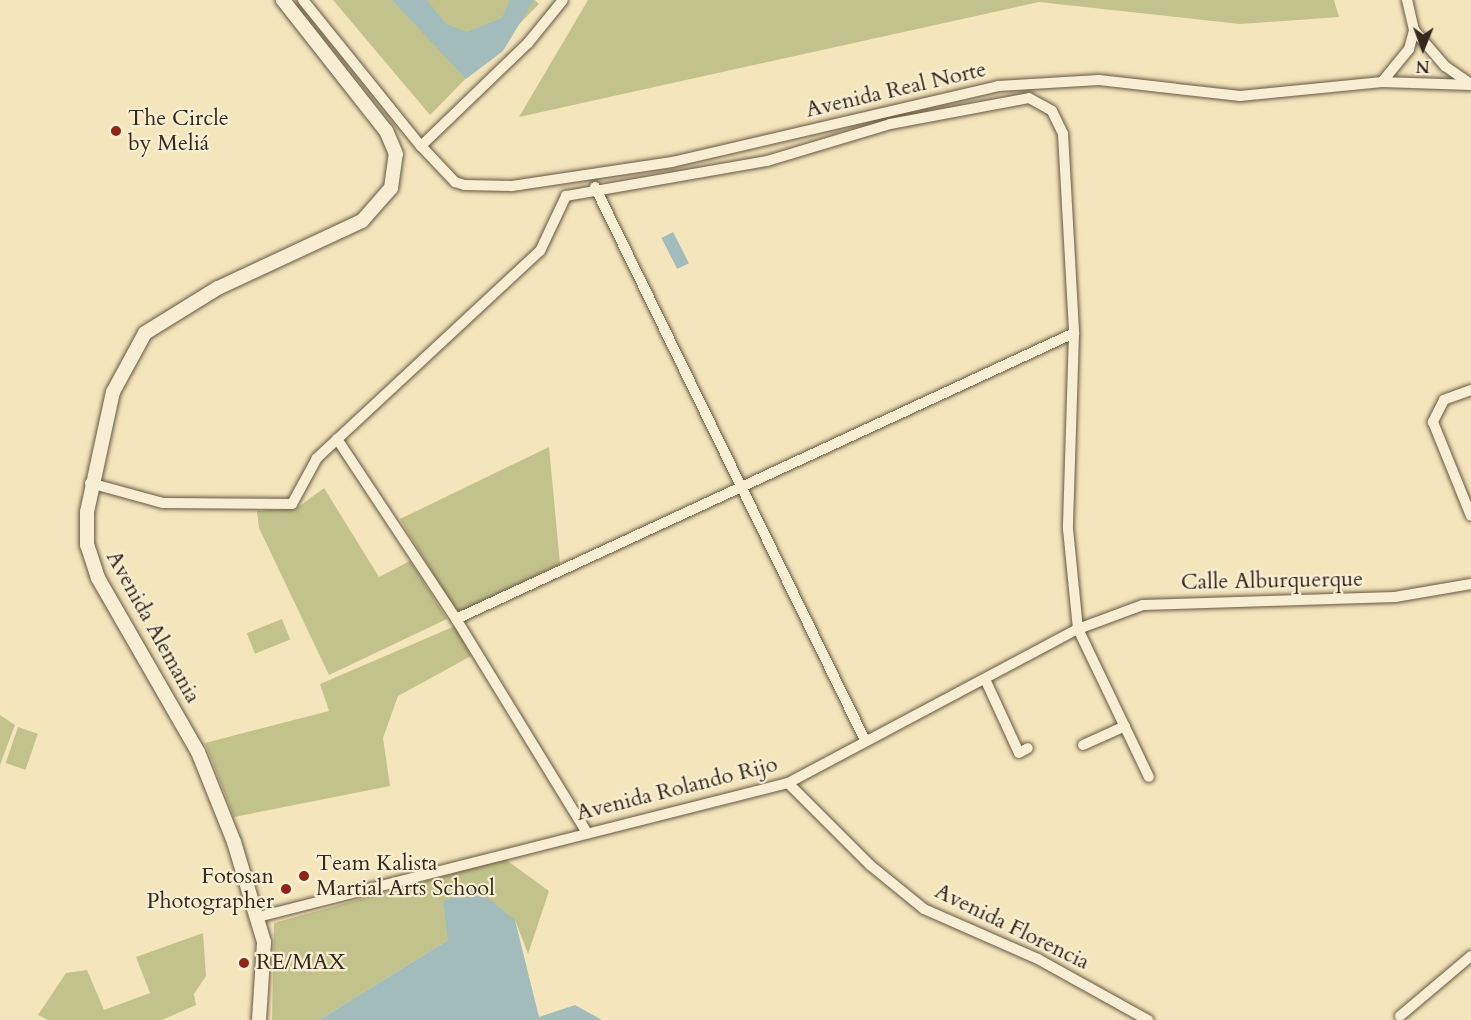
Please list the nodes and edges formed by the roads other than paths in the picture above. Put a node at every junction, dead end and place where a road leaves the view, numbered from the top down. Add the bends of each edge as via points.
1 (283, 0) edge
2 (303, 0) edge
3 (562, 0) edge
4 (1407, 0) edge
5 (1414, 30) junction
6 (1382, 82) junction
7 (1471, 84) edge
8 (421, 146) junction
9 (595, 187) junction
10 (1074, 333) junction
11 (1471, 390) edge
12 (337, 439) junction
13 (90, 483) junction
14 (742, 486) junction
15 (1471, 516) edge
16 (1471, 584) edge
17 (456, 619) junction
18 (1078, 629) junction
19 (985, 679) junction
20 (1125, 726) junction
21 (864, 738) junction
22 (1083, 745) dead end
23 (1028, 748) dead end
24 (1149, 777) dead end
25 (788, 783) junction
26 (586, 831) junction
27 (258, 916) junction
28 (1471, 956) edge
29 (1400, 1016) dead end
30 (259, 1020) edge
31 (1148, 1020) edge

1 - 13 street, Avenida Alemania via 386,131 396,154 391,188 362,221 218,288 145,333 113,392
2 - 8 street, Avenida Real Norte
3 - 8 street via 528,43
4 - 5 street
5 - 6 street via 1398,69
5 - 7 street via 1445,66
6 - 7 street, Avenida Real Norte
6 - 8 street, Avenida Real Norte via 1240,96 1109,80 998,86 672,162 512,186 454,182
9 - 10 street via 767,160 890,124 1029,98 1052,111 1063,134
9 - 12 street via 566,196 540,251
9 - 14 street
10 - 14 street
10 - 18 street via 1068,529
11 - 15 street via 1444,400 1433,422
12 - 13 street via 311,468 300,496 287,506 163,502
12 - 17 street
13 - 27 street, Avenida Alemania via 91,562 198,752
14 - 17 street
14 - 21 street
16 - 18 street, Calle Alburquerque via 1395,597 1143,605
17 - 26 street
18 - 19 street, Avenida Rolando Rijo
18 - 20 street
19 - 21 street, Avenida Rolando Rijo
19 - 23 street via 1019,753
20 - 22 street
20 - 24 street
21 - 25 street, Avenida Rolando Rijo
25 - 26 street, Avenida Rolando Rijo
25 - 31 street, Avenida Florencia via 870,865 924,909 1038,959
26 - 27 street, Avenida Rolando Rijo
27 - 30 street, Avenida Alemania via 266,961
28 - 29 street

